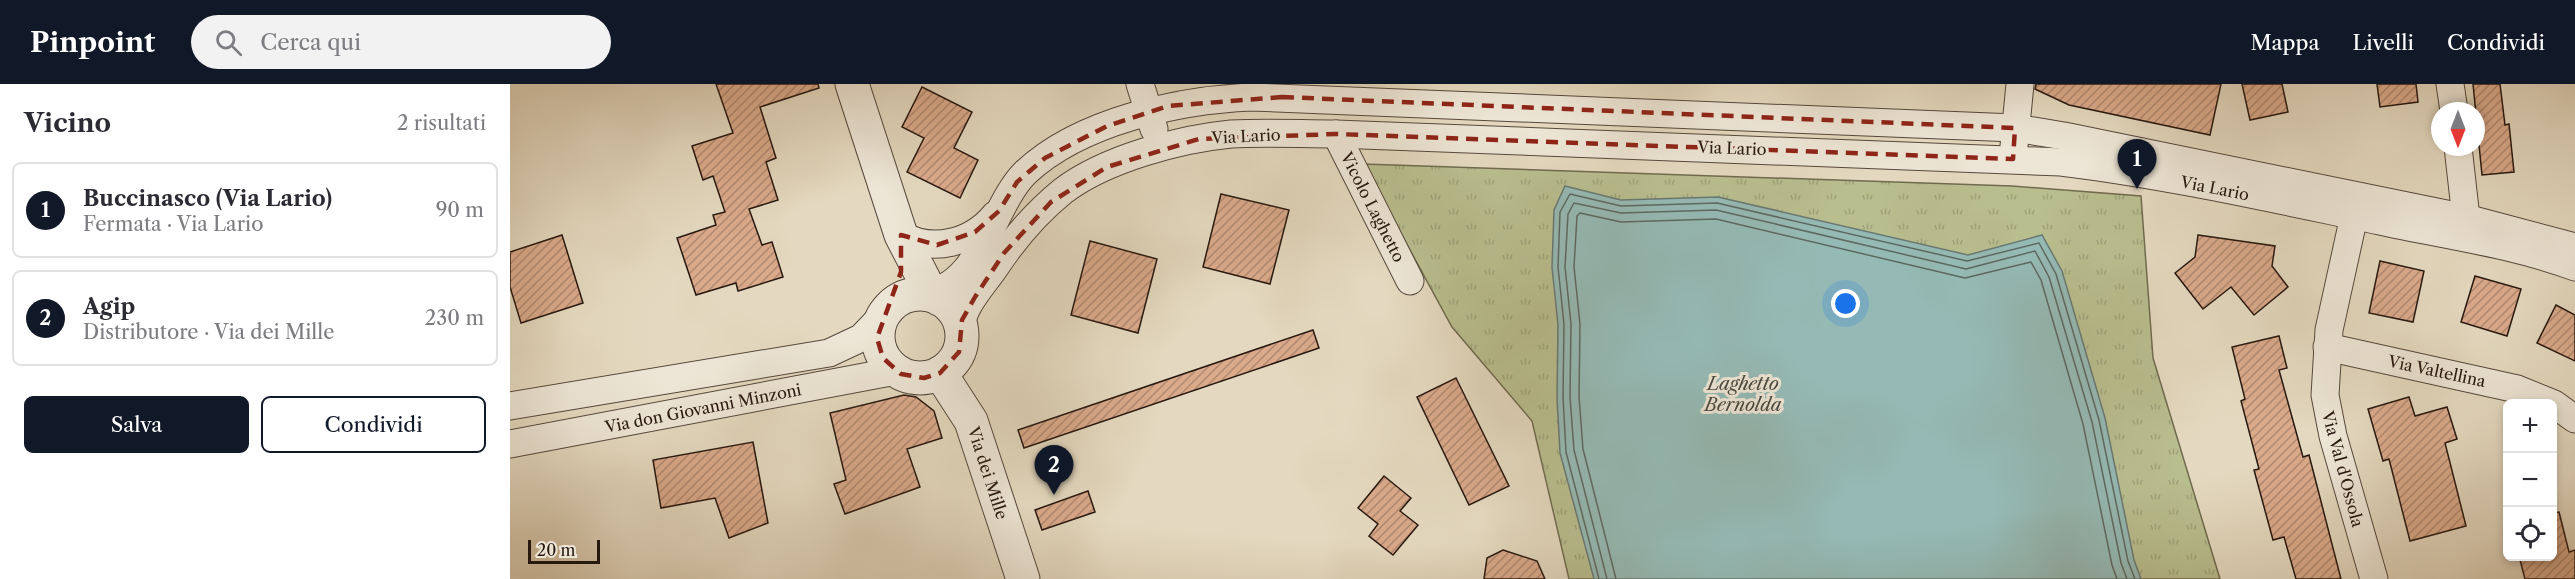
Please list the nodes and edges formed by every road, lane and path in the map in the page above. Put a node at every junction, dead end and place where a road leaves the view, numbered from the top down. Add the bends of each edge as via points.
1 (852, 84) edge
2 (1140, 84) edge
3 (2020, 84) edge
4 (2450, 84) edge
5 (2453, 102) edge
6 (1149, 112) junction
7 (2015, 128) junction
8 (1336, 134) junction
9 (1160, 149) junction
10 (2459, 156) edge
11 (2013, 159) junction
12 (1006, 200) junction
13 (2354, 216) junction
14 (2466, 218) junction
15 (901, 236) junction
16 (2575, 247) edge
17 (2575, 267) edge
18 (1410, 281) dead end
19 (931, 295) junction
20 (884, 314) junction
21 (961, 329) junction
22 (2327, 347) junction
23 (896, 371) junction
24 (940, 373) junction
25 (510, 406) edge
26 (2575, 419) edge
27 (510, 444) edge
28 (1023, 579) edge
29 (2374, 579) edge

1 - 15 street
2 - 6 street
3 - 7 street
4 - 5 street
6 - 7 street, Via Lario via 1207,100 1282,97
6 - 9 street
6 - 12 street, Via Lario via 1088,134 1046,158 1017,182
7 - 11 street
7 - 14 street, Via Lario
8 - 9 street, Via Lario via 1232,134
8 - 11 street, Via Lario
8 - 18 street, Vicolo Laghetto
9 - 21 street, Via Lario via 1107,167 1051,201 1004,254 965,312
10 - 14 street
11 - 13 street, Via Lario via 2140,174
12 - 15 street, Via Lario via 984,227 953,242 930,245
12 - 19 street, Via Lario via 974,258 956,278
13 - 17 street, Via Lario via 2538,254
13 - 22 street, Via Val d'Ossola
14 - 16 street, Via Lario
15 - 19 street
15 - 20 street via 901,272
19 - 20 street via 909,295
19 - 21 street via 954,312
20 - 23 street via 879,326 879,346
20 - 25 street, Via don Giovanni Minzoni via 861,338 829,353
21 - 24 street via 959,352
22 - 26 street, Via Valtellina via 2517,389 2554,404
22 - 29 street, Via Val d'Ossola via 2327,412
23 - 24 street via 914,378
23 - 27 street, Via don Giovanni Minzoni
24 - 28 street, Via dei Mille via 971,421

